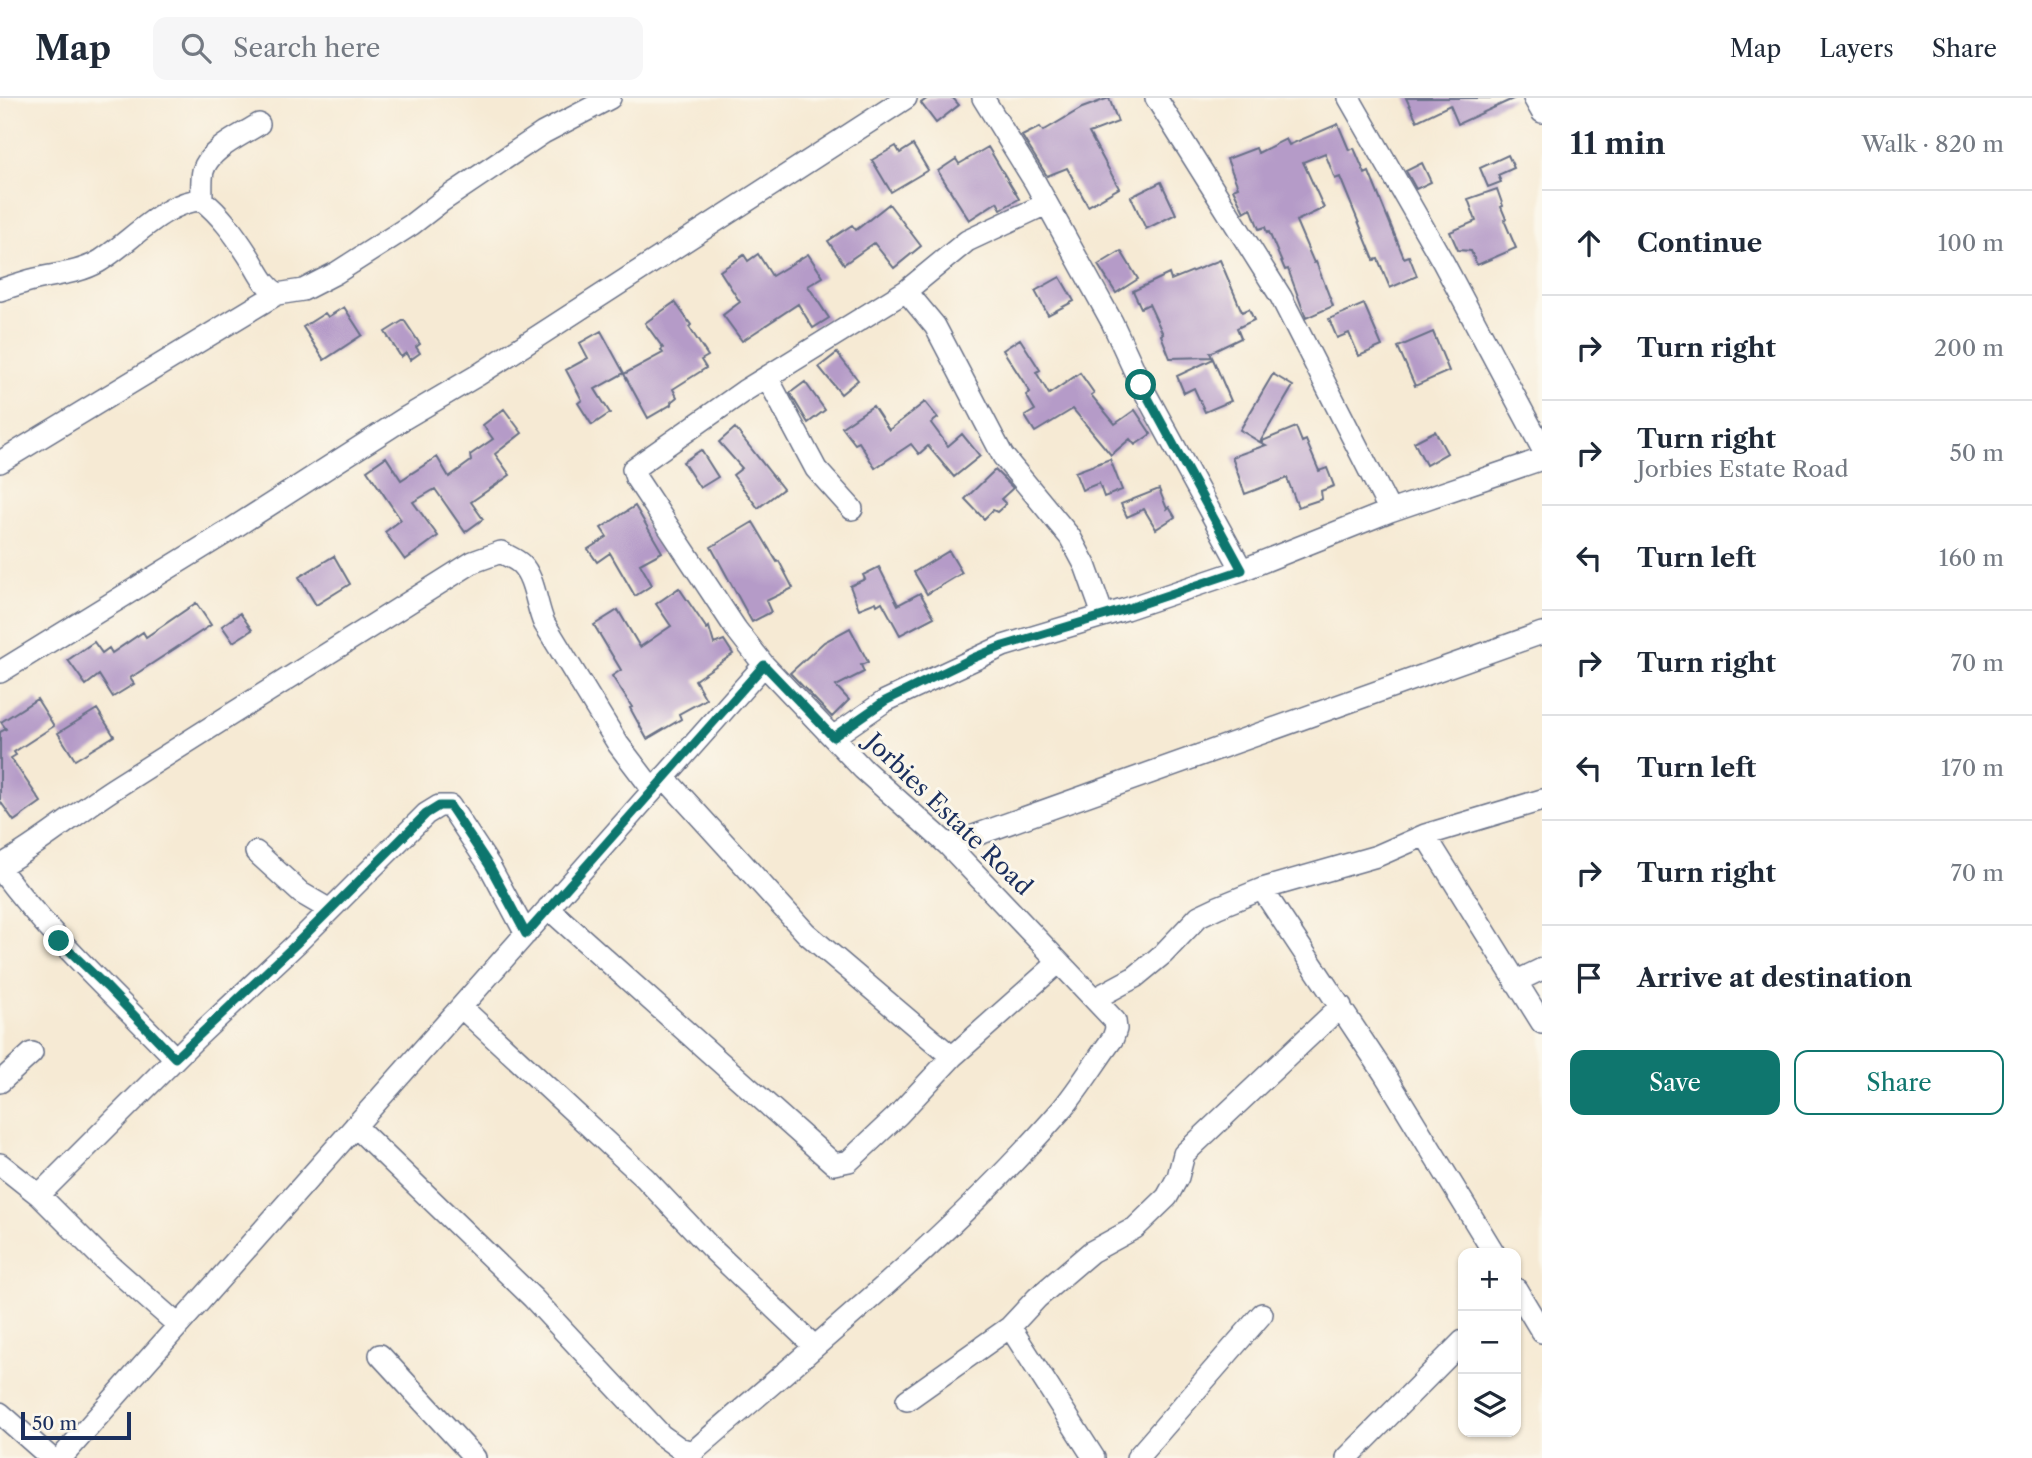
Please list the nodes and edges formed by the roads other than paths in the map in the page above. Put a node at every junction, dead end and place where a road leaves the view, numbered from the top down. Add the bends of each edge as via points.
1 (610, 98) edge
2 (906, 98) edge
3 (983, 98) edge
4 (1156, 98) edge
5 (1349, 98) edge
6 (1534, 98) edge
7 (1542, 112) edge
8 (259, 124) dead end
9 (202, 200) junction
10 (1046, 204) junction
11 (0, 290) edge
12 (906, 291) junction
13 (277, 295) junction
14 (766, 377) junction
15 (1542, 449) edge
16 (1542, 459) edge
17 (0, 462) edge
18 (852, 509) dead end
19 (1390, 511) junction
20 (1242, 570) junction
21 (1103, 615) junction
22 (1542, 633) edge
23 (764, 665) junction
24 (0, 671) edge
25 (833, 737) junction
26 (659, 784) junction
27 (1542, 800) edge
28 (1426, 835) junction
29 (948, 845) junction
30 (256, 852) dead end
31 (0, 868) edge
32 (1262, 889) junction
33 (548, 908) junction
34 (330, 910) junction
35 (526, 934) junction
36 (1059, 962) junction
37 (1542, 969) edge
38 (1515, 982) junction
39 (1096, 998) junction
40 (1341, 1006) junction
41 (461, 1007) junction
42 (1542, 1023) edge
43 (32, 1053) dead end
44 (952, 1057) junction
45 (175, 1058) junction
46 (0, 1082) edge
47 (355, 1126) junction
48 (0, 1164) edge
49 (39, 1195) junction
50 (1491, 1248) edge
51 (1521, 1297) edge
52 (1262, 1314) dead end
53 (178, 1325) junction
54 (1010, 1327) junction
55 (1542, 1332) edge
56 (814, 1346) junction
57 (1458, 1346) edge
58 (380, 1355) dead end
59 (907, 1400) dead end
60 (0, 1413) edge
61 (51, 1458) edge
62 (61, 1458) edge
63 (475, 1458) edge
64 (1094, 1458) edge
65 (1137, 1458) edge
66 (1347, 1458) edge

1 - 13 street via 543,133 336,273 303,290
2 - 24 street via 478,375
3 - 10 street
4 - 19 street via 1280,297
5 - 15 street
6 - 7 street
8 - 9 street via 207,161
9 - 11 street via 188,200 167,211 97,262 77,271
9 - 13 street via 217,212 263,283
10 - 12 street via 967,241
10 - 20 street
12 - 14 street
12 - 21 street via 935,326 1003,456 1070,537
13 - 17 street
14 - 18 street via 816,469
14 - 23 street, Jorbies Estate Road via 633,470
16 - 19 street
19 - 20 street
20 - 21 street
21 - 25 street via 973,658 885,701
22 - 29 street
23 - 25 street, Jorbies Estate Road
23 - 26 street
25 - 29 street, Jorbies Estate Road
26 - 31 street via 634,769 544,623 531,580 521,564 501,552 472,562 306,665
26 - 33 street
26 - 44 street via 806,933
27 - 28 street
28 - 32 street via 1377,856
28 - 38 street
29 - 36 street, Jorbies Estate Road
30 - 34 street via 301,893
31 - 45 street via 59,941
32 - 39 street via 1199,916 1135,977
32 - 40 street
33 - 35 street
33 - 44 street via 834,1164 849,1161
34 - 35 street via 426,814 450,806
34 - 45 street
35 - 41 street
36 - 39 street, Jorbies Estate Road
36 - 44 street
37 - 38 street
38 - 42 street
39 - 56 street, Jorbies Estate Road via 1116,1029 1065,1105 921,1253
40 - 50 street
40 - 54 street via 1184,1154 1167,1197 1135,1228 1091,1252
41 - 47 street
41 - 56 street via 645,1178
43 - 46 street
45 - 49 street
47 - 53 street
47 - 56 street via 679,1448 693,1452
48 - 49 street
49 - 53 street
51 - 55 street
52 - 65 street
53 - 62 street
54 - 59 street
54 - 64 street
57 - 66 street
58 - 63 street
60 - 61 street

